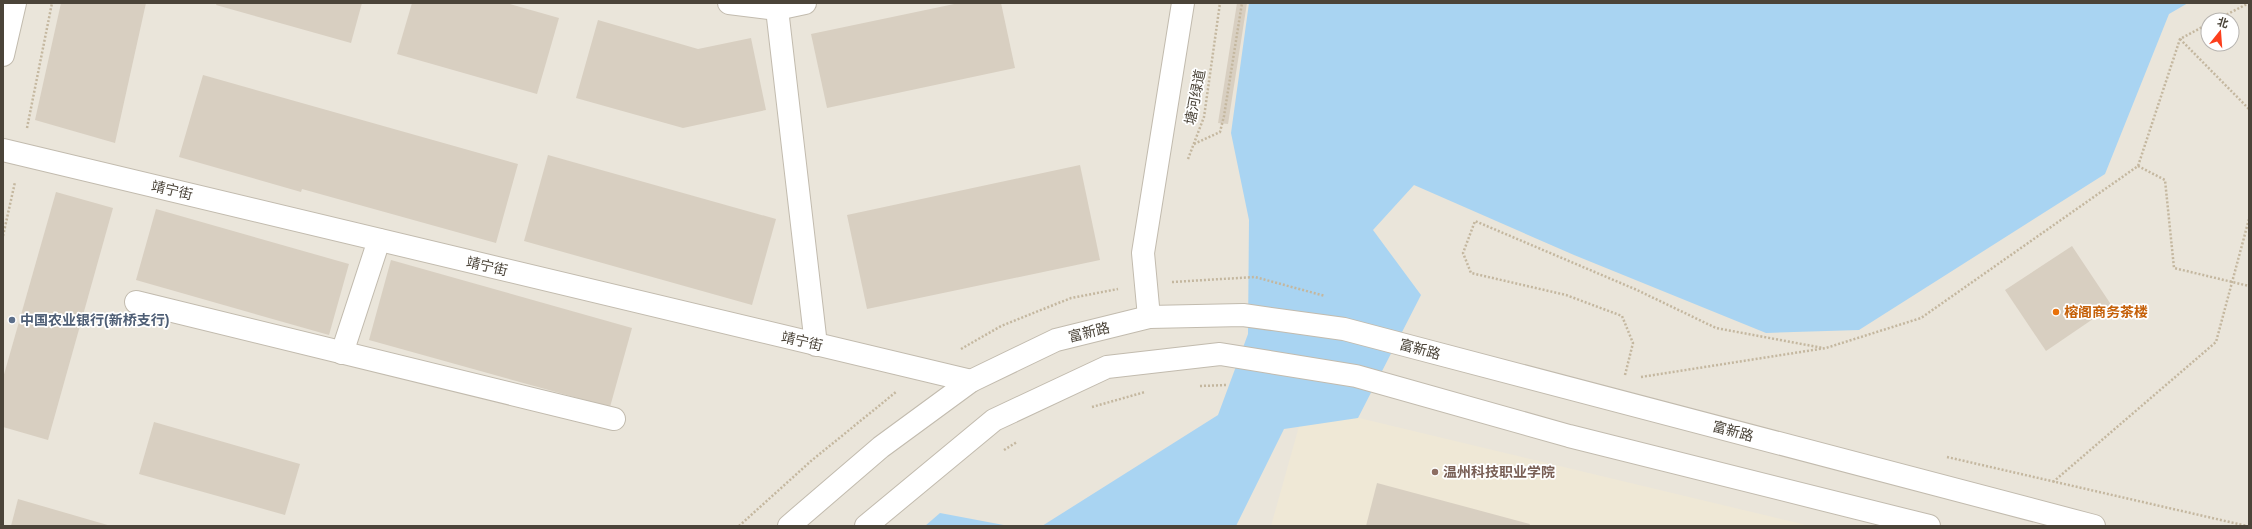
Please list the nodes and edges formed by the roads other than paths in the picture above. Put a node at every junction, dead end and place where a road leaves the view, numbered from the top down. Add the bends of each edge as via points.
1 (15, 3) edge
2 (729, 3) edge
3 (805, 3) edge
4 (1183, 3) edge
5 (777, 6) edge
6 (3, 55) edge
7 (12, 152) edge
8 (379, 240) junction
9 (136, 302) dead end
10 (1149, 316) junction
11 (816, 344) junction
12 (342, 353) junction
13 (971, 381) junction
14 (614, 419) dead end
15 (789, 526) edge
16 (866, 526) edge
17 (1929, 526) edge
18 (2094, 526) edge

1 - 6 street
2 - 5 street
3 - 5 street
4 - 10 street via 1143,253
5 - 11 street
7 - 8 street, 靖宁街
8 - 11 street, 靖宁街
8 - 12 street
9 - 12 street
10 - 13 street, 富新路 via 1056,340
10 - 18 street, 富新路 via 1243,315 1344,329
11 - 13 street, 靖宁街
12 - 14 street
13 - 15 street, 富新路 via 880,447
16 - 17 street via 994,420 1107,367 1220,354 1356,376 1569,436

